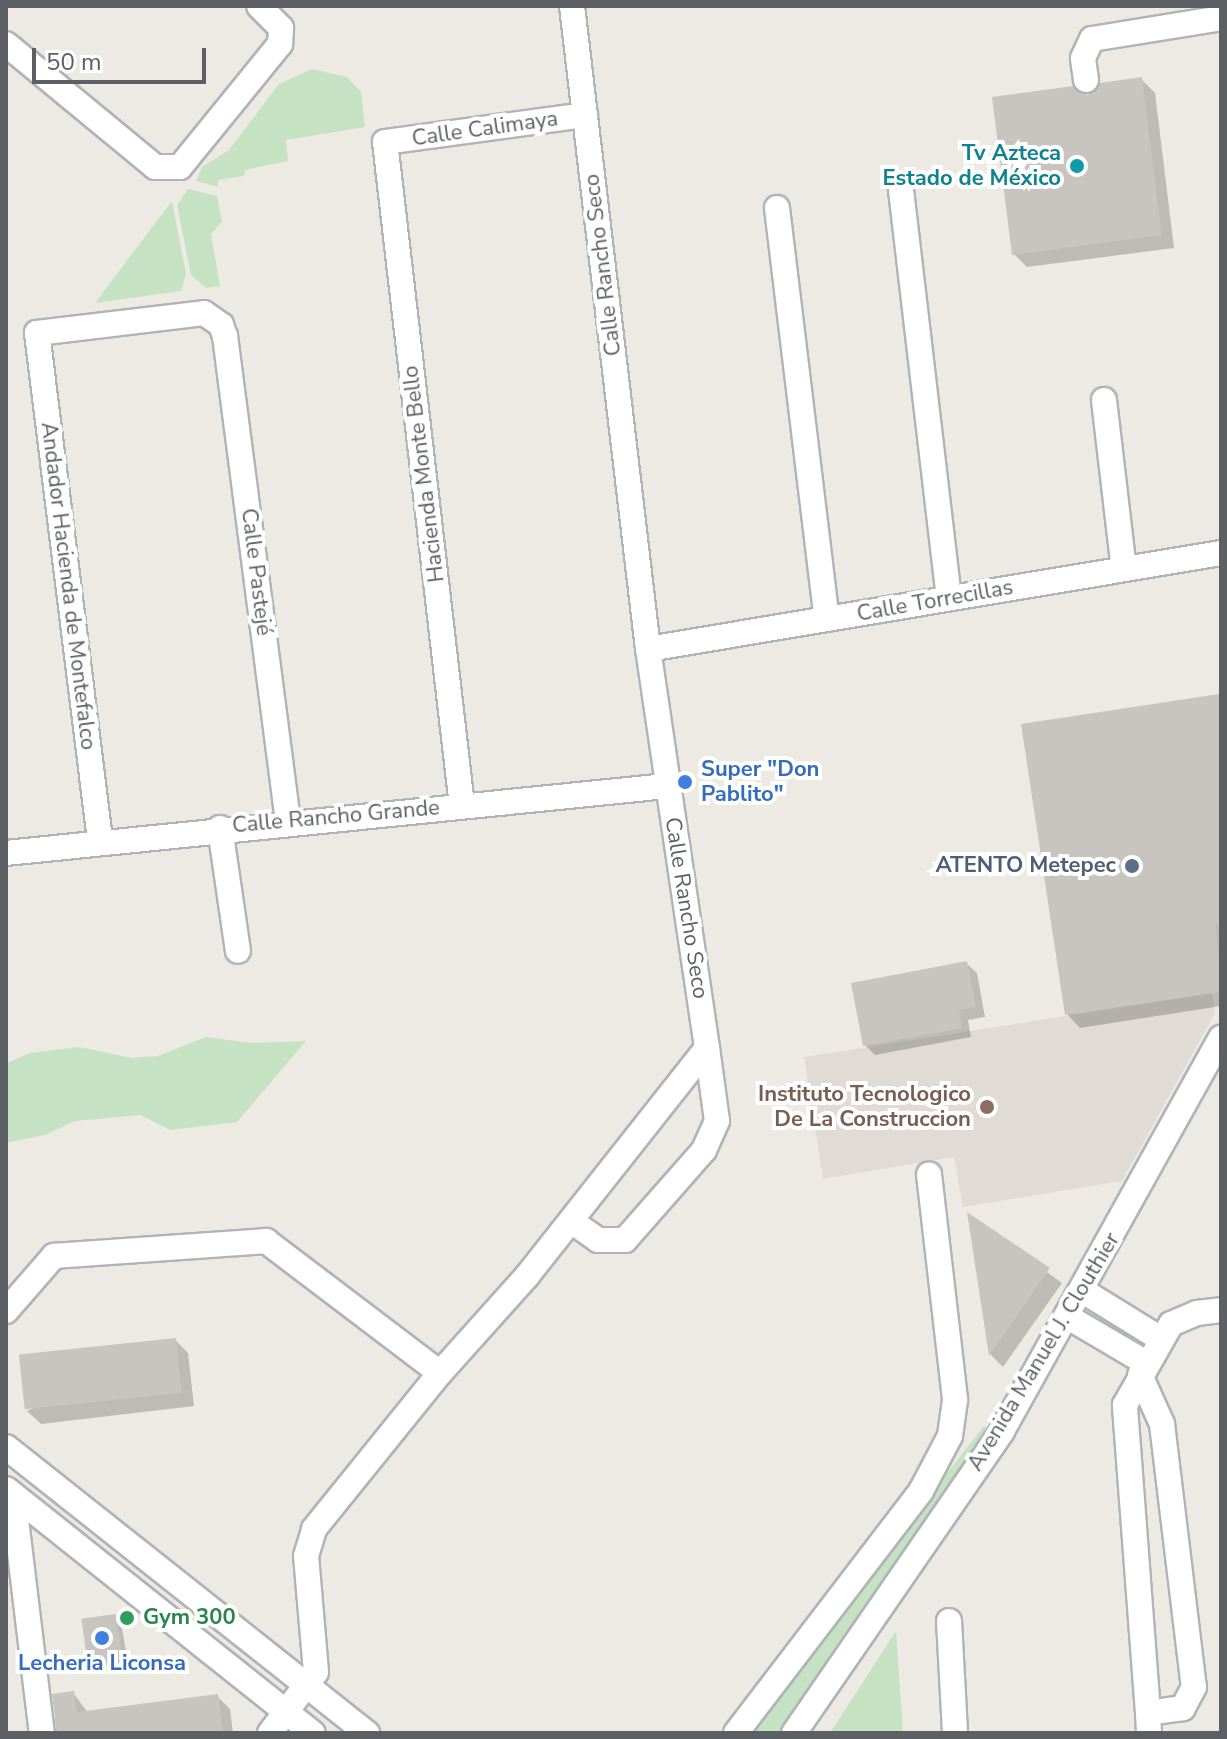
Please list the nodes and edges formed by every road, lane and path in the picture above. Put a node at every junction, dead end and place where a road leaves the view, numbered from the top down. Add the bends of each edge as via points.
1 (259, 6) edge
2 (572, 6) edge
3 (1221, 18) edge
4 (6, 44) edge
5 (1086, 80) dead end
6 (585, 115) junction
7 (385, 142) joint
8 (901, 190) dead end
9 (777, 208) dead end
10 (37, 333) joint
11 (1104, 400) dead end
12 (1221, 553) edge
13 (1124, 569) junction
14 (949, 598) junction
15 (827, 619) junction
16 (648, 649) junction
17 (667, 786) junction
18 (462, 806) junction
19 (288, 820) junction
20 (220, 828) junction
21 (100, 840) junction
22 (6, 853) edge
23 (238, 951) dead end
24 (1221, 1038) edge
25 (707, 1048) junction
26 (1212, 1079) edge
27 (929, 1175) dead end
28 (571, 1221) junction
29 (1083, 1291) junction
30 (1221, 1310) edge
31 (6, 1311) edge
32 (1068, 1317) junction
33 (1159, 1338) junction
34 (1143, 1369) junction
35 (440, 1373) junction
36 (6, 1447) edge
37 (10, 1492) edge
38 (949, 1621) dead end
39 (310, 1686) junction
40 (286, 1712) junction
41 (1148, 1723) edge
42 (42, 1733) edge
43 (270, 1733) edge
44 (313, 1733) edge
45 (367, 1733) edge
46 (736, 1733) edge
47 (794, 1733) edge
48 (955, 1733) edge

1 - 4 street via 276,19 282,36 180,167 155,167
2 - 6 street, Calle Rancho Seco
3 - 5 street via 1092,39 1083,58
6 - 7 street, Calle Calimaya
6 - 16 street, Calle Rancho Seco
7 - 18 street, Hacienda Monte Bello
8 - 14 street
9 - 15 street
10 - 19 street, Calle Pastejé via 204,313 221,325
10 - 21 street, Andador Hacienda de Montefalco
11 - 13 street
12 - 13 street, Calle Torrecillas
13 - 14 street, Calle Torrecillas
14 - 15 street, Calle Torrecillas
15 - 16 street, Calle Torrecillas
16 - 17 street, Calle Rancho Seco
17 - 18 street, Calle Rancho Grande
17 - 25 street, Calle Rancho Seco
18 - 19 street, Calle Rancho Grande
19 - 20 street, Calle Rancho Grande
20 - 21 street, Calle Rancho Grande
20 - 23 street
21 - 22 street, Calle Rancho Grande
24 - 26 street, Avenida Manuel J. Clouthier
25 - 28 street
25 - 28 street, Calle Rancho Seco via 717,1121 704,1150 625,1240 598,1240
26 - 29 street, Avenida Manuel J. Clouthier
27 - 46 street via 955,1399 950,1436 921,1491
28 - 35 street
29 - 32 street, Avenida Manuel J. Clouthier
29 - 33 street
30 - 33 street via 1184,1317
31 - 35 street via 54,1256 266,1241
32 - 34 street
32 - 47 street, Avenida Manuel J. Clouthier via 1002,1431
33 - 34 street
34 - 41 street via 1125,1405 1124,1437
34 - 41 street via 1162,1424 1194,1687 1183,1708
35 - 39 street via 314,1529 306,1556 317,1658
36 - 39 street
37 - 40 street
37 - 42 street
38 - 48 street
39 - 40 street
39 - 45 street
40 - 43 street
40 - 44 street

